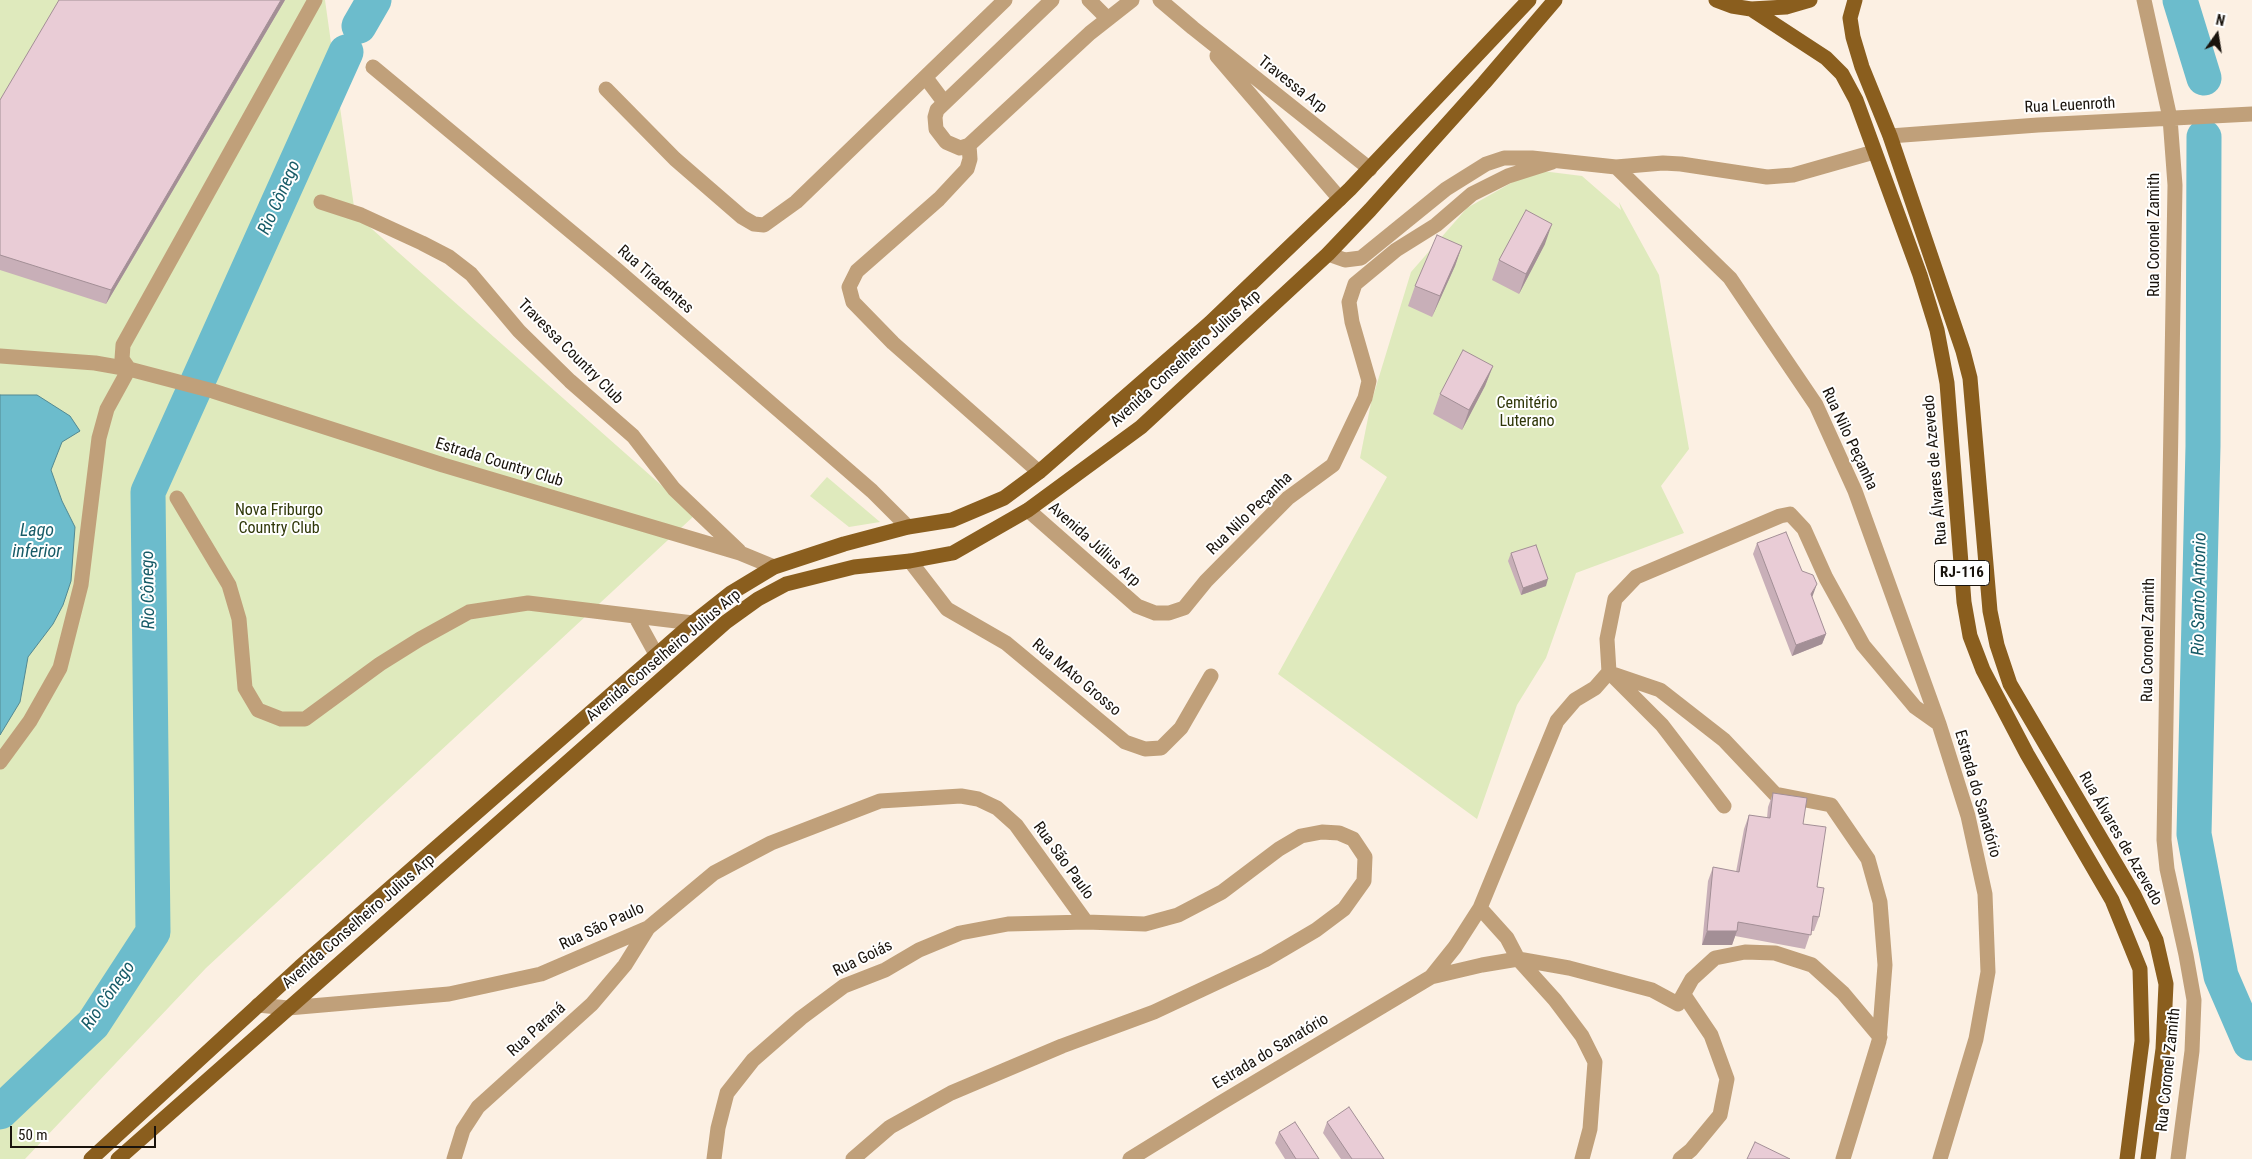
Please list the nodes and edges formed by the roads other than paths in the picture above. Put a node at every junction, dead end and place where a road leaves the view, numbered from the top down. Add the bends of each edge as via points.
1 (315, 0) edge
2 (1005, 0) edge
3 (1052, 0) edge
4 (1089, 0) edge
5 (1132, 0) edge
6 (1160, 0) edge
7 (1529, 0) edge
8 (1555, 0) edge
9 (1716, 0) edge
10 (1810, 0) edge
11 (1855, 0) edge
12 (2144, 0) edge
13 (1751, 9) junction
14 (1107, 18) junction
15 (1193, 28) junction
16 (373, 68) dead end
17 (926, 78) junction
18 (606, 89) dead end
19 (944, 102) junction
20 (2252, 114) edge
21 (2170, 118) junction
22 (1890, 136) junction
23 (969, 145) junction
24 (1874, 152) junction
25 (1552, 162) junction
26 (1616, 167) junction
27 (1370, 169) junction
28 (1340, 199) junction
29 (321, 202) dead end
30 (1328, 254) junction
31 (0, 356) edge
32 (129, 369) junction
33 (1039, 472) junction
34 (177, 498) dead end
35 (1028, 510) junction
36 (908, 527) junction
37 (740, 553) junction
38 (910, 561) junction
39 (774, 567) junction
40 (1137, 606) joint
41 (635, 616) junction
42 (693, 623) junction
43 (657, 656) junction
44 (1609, 672) junction
45 (1211, 676) dead end
46 (1938, 724) junction
47 (0, 762) edge
48 (1724, 806) dead end
49 (1480, 908) junction
50 (1086, 922) junction
51 (648, 928) junction
52 (1518, 959) junction
53 (1431, 977) junction
54 (1684, 995) junction
55 (258, 1005) junction
56 (288, 1008) junction
57 (1880, 1037) junction
58 (91, 1159) edge
59 (118, 1159) edge
60 (454, 1159) edge
61 (714, 1159) edge
62 (853, 1159) edge
63 (1130, 1159) edge
64 (1582, 1159) edge
65 (1680, 1159) edge
66 (1843, 1159) edge
67 (1940, 1159) edge
68 (2127, 1159) edge
69 (2148, 1159) edge
70 (2178, 1159) edge

1 - 32 street via 124,345 122,359
2 - 17 street
3 - 19 street
4 - 14 street
5 - 14 street
6 - 15 street, Travessa Arp
7 - 27 main road, Avenida Conselheiro Julius Arp
8 - 30 main road, Avenida Conselheiro Julius Arp via 1384,196
9 - 13 main road, RJ-116
10 - 13 main road, RJ-116 via 1786,7
11 - 22 main road, Rua Álvares de Azevedo / RJ-116 via 1850,18 1853,37
12 - 21 street, Rua Coronel Zamith
13 - 24 main road, Rua Álvares de Azevedo / RJ-116 via 1826,58 1842,74 1856,100
14 - 23 street
15 - 27 street, Travessa Arp
15 - 28 street, Travessa Arp
16 - 36 street, Rua Tiradentes via 616,269 872,491
17 - 18 street via 796,202 764,225 742,217 675,158
17 - 19 street
19 - 23 street via 937,110 936,129 952,146
20 - 21 street, Rua Leuenroth
21 - 22 street, Rua Leuenroth
21 - 70 street, Rua Coronel Zamith via 2175,186 2164,840 2194,1000 2192,1051
22 - 69 main road, Rua Álvares de Azevedo / RJ-116 via 1970,378 1990,611 1997,645 2010,684 2134,895 2156,940 2166,984 2163,1049
23 - 33 street via 967,169 939,199 857,270 849,287 853,302 893,343
24 - 26 street, Rua Nilo Peçanha via 1793,175 1767,176 1663,163
24 - 68 main road, Rua Álvares de Azevedo / RJ-116 via 1937,330 1947,383 1964,602 1970,636 1983,670 2027,754 2112,900 2140,969 2142,1041
25 - 26 street, Rua Nilo Peçanha
25 - 30 street, Rua Nilo Peçanha via 1504,158 1486,164 1446,189 1361,258 1345,260
25 - 40 street, Rua Nilo Peçanha via 1508,176 1472,194 1436,225 1396,250 1354,284 1349,302 1352,322 1369,381 1365,398 1334,464 1288,498 1206,581 1184,608 1155,613
26 - 46 street, Rua Nilo Peçanha via 1730,278 1816,405 1855,491
27 - 28 main road, Avenida Conselheiro Julius Arp
28 - 33 main road, Avenida Conselheiro Julius Arp via 1210,323
29 - 37 street, Travessa Country Club via 361,215 422,244 449,257 472,274 519,331 633,436 674,489
30 - 35 main road, Avenida Conselheiro Julius Arp via 1141,427
31 - 32 street, Estrada Country Club via 95,363
32 - 37 street, Estrada Country Club via 213,391 443,465
32 - 47 street via 107,409 100,438 81,585 60,668 30,721
33 - 36 main road, Avenida Conselheiro Julius Arp via 1004,498 952,520
34 - 41 street via 229,584 239,619 245,688 258,710 281,719 305,718 388,659 469,612 528,603
35 - 38 main road, Avenida Conselheiro Julius Arp via 953,552
35 - 40 street, Avenida Július Arp
36 - 39 main road, Avenida Conselheiro Julius Arp
37 - 39 street, Estrada Country Club
38 - 45 street, Rua MAto Grosso via 947,609 1006,643 1125,742 1145,749 1161,748 1181,728
38 - 56 main road, Avenida Conselheiro Julius Arp via 854,567 786,584 726,622
39 - 42 main road, Avenida Conselheiro Julius Arp
41 - 42 street
41 - 43 street
42 - 43 main road, Avenida Conselheiro Julius Arp
43 - 55 main road, Avenida Conselheiro Julius Arp
44 - 46 street, Estrada do Sanatório via 1607,639 1615,599 1636,577 1790,514 1804,529 1826,578 1863,645 1915,707
44 - 48 street via 1662,725
44 - 49 street, Estrada do Sanatório via 1595,688 1575,700 1557,721
44 - 57 street via 1660,690 1724,740 1775,794 1831,804 1868,859 1880,902 1885,965
46 - 67 street, Estrada do Sanatório via 1968,816 1985,894 1988,972 1976,1039
49 - 52 street via 1507,938
49 - 53 street, Estrada do Sanatório
50 - 51 street, Rua São Paulo via 1016,826 997,808 962,796 880,801 771,842 714,873
50 - 61 street, Rua Goiás via 1008,924 960,933 844,986 753,1060 727,1093
50 - 62 street, Rua São Paulo via 1145,924 1178,915 1222,892 1301,836 1339,833 1353,839 1365,857 1364,881 1344,909 1316,930 1264,960 1154,1012 1062,1046 951,1093 890,1127
51 - 56 street, Rua São Paulo via 541,974 459,992
51 - 60 street, Rua Paraná via 625,965 592,1004 478,1107 463,1130
52 - 53 street, Estrada do Sanatório
52 - 54 street, Estrada do Sanatório via 1569,968 1652,990 1678,1004
52 - 64 street via 1582,1036 1594,1062 1590,1129
53 - 63 street, Estrada do Sanatório
54 - 57 street via 1692,979 1715,958 1745,952 1775,953 1812,965 1844,993
54 - 65 street via 1711,1035 1727,1079 1720,1115
55 - 56 street, Rua São Paulo
55 - 58 main road, Avenida Conselheiro Julius Arp
56 - 59 main road, Avenida Conselheiro Julius Arp
57 - 66 street

